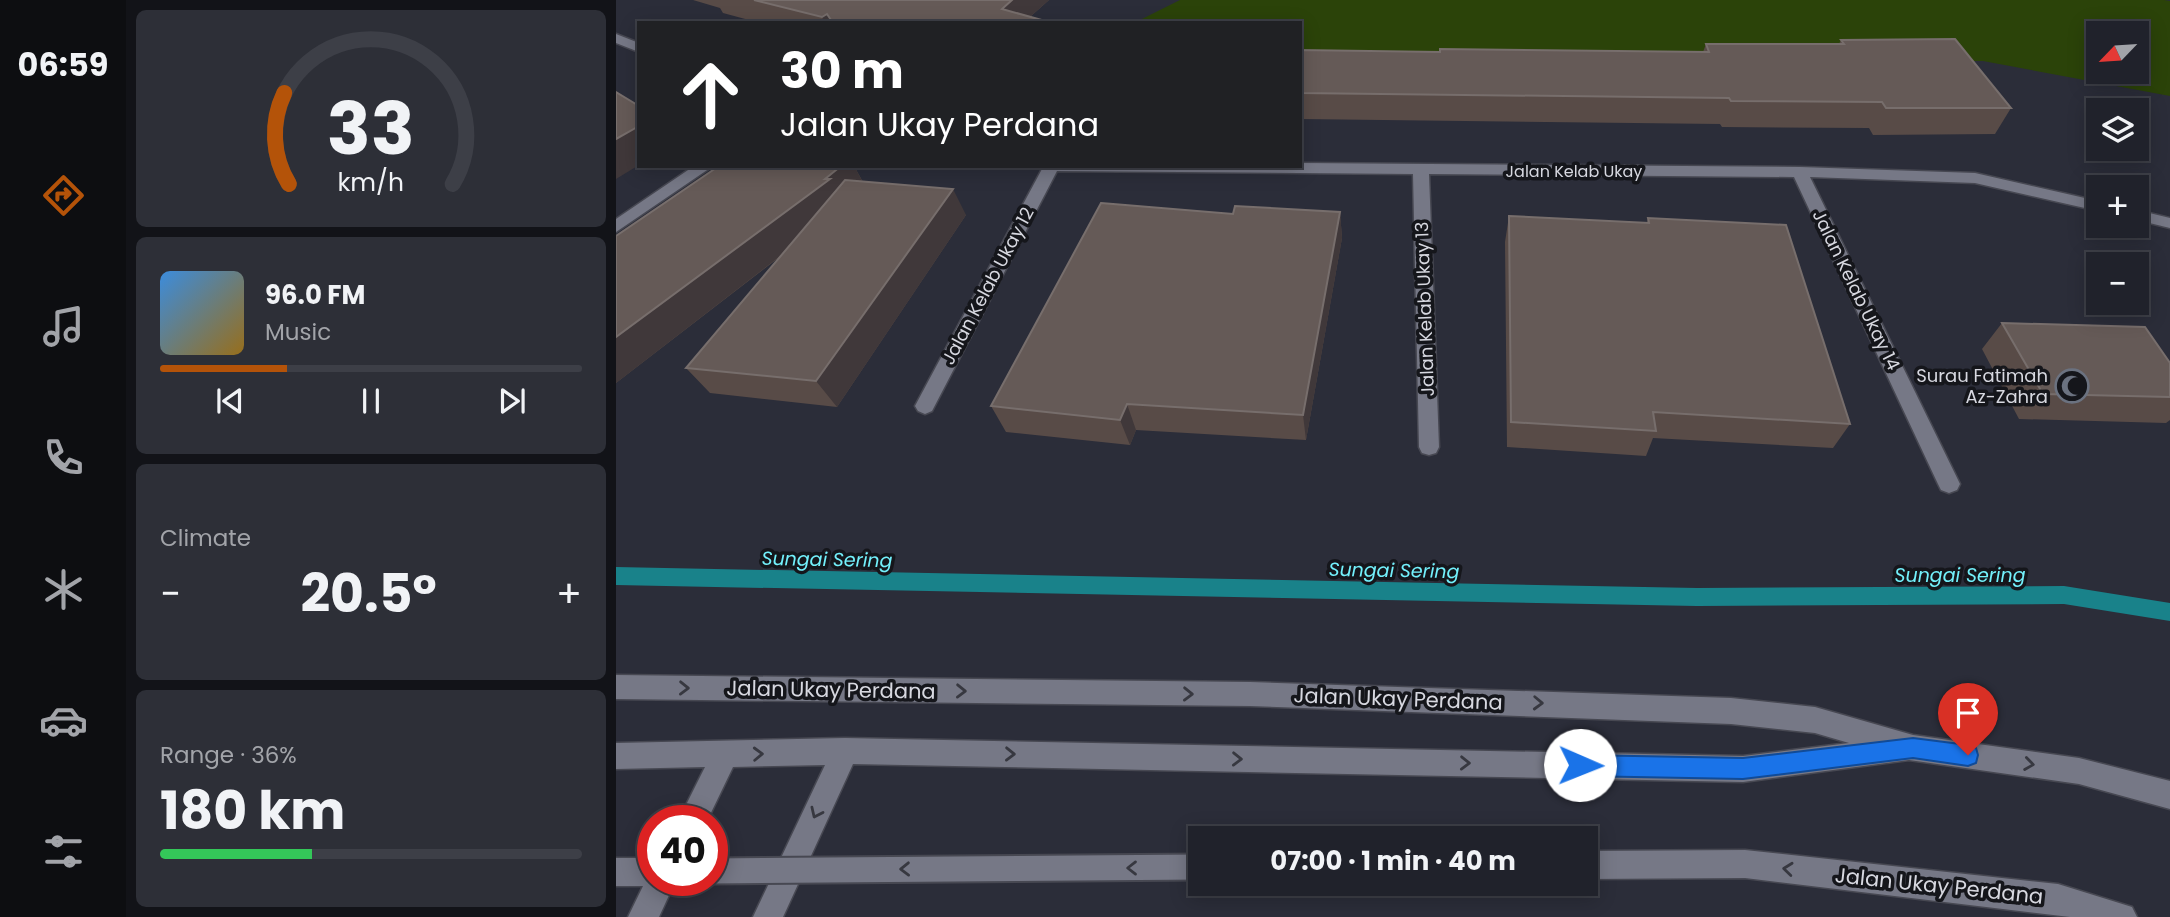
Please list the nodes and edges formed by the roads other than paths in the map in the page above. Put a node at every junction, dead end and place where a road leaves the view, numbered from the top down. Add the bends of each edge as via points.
1 (616, 38) edge
2 (637, 47) edge
3 (702, 168) edge
4 (1048, 168) edge
5 (1142, 168) edge
6 (1421, 171) junction
7 (1800, 172) junction
8 (2086, 203) edge
9 (2149, 218) edge
10 (2170, 223) edge
11 (616, 226) edge
12 (925, 406) dead end
13 (1429, 447) dead end
14 (1949, 484) dead end
15 (616, 687) edge
16 (1913, 748) junction
17 (845, 751) junction
18 (725, 755) junction
19 (616, 756) edge
20 (2170, 795) edge
21 (700, 805) edge
22 (1598, 865) edge
23 (1188, 867) edge
24 (728, 871) edge
25 (616, 872) edge
26 (637, 872) edge
27 (654, 896) edge
28 (643, 917) edge
29 (768, 917) edge
30 (2122, 917) edge

1 - 2 street
3 - 11 street
4 - 12 street, Jalan Kelab Ukay 12
5 - 6 street, Jalan Kelab Ukay
6 - 7 street, Jalan Kelab Ukay
6 - 13 street, Jalan Kelab Ukay 13
7 - 8 street, Jalan Kelab Ukay via 1975,178
7 - 14 street, Jalan Kelab Ukay 14
9 - 10 street
15 -> 16 street, Jalan Ukay Perdana via 1250,694 1731,710 1815,720
17 -> 16 street via 1743,768
16 -> 20 street, Jalan Ukay Perdana via 2079,771
18 -> 17 street
17 -> 29 street
18 - 19 street
18 - 21 street
30 -> 22 street, Jalan Ukay Perdana via 2058,899 1745,864
23 -> 24 street, bridge
25 - 26 street
27 - 28 street

